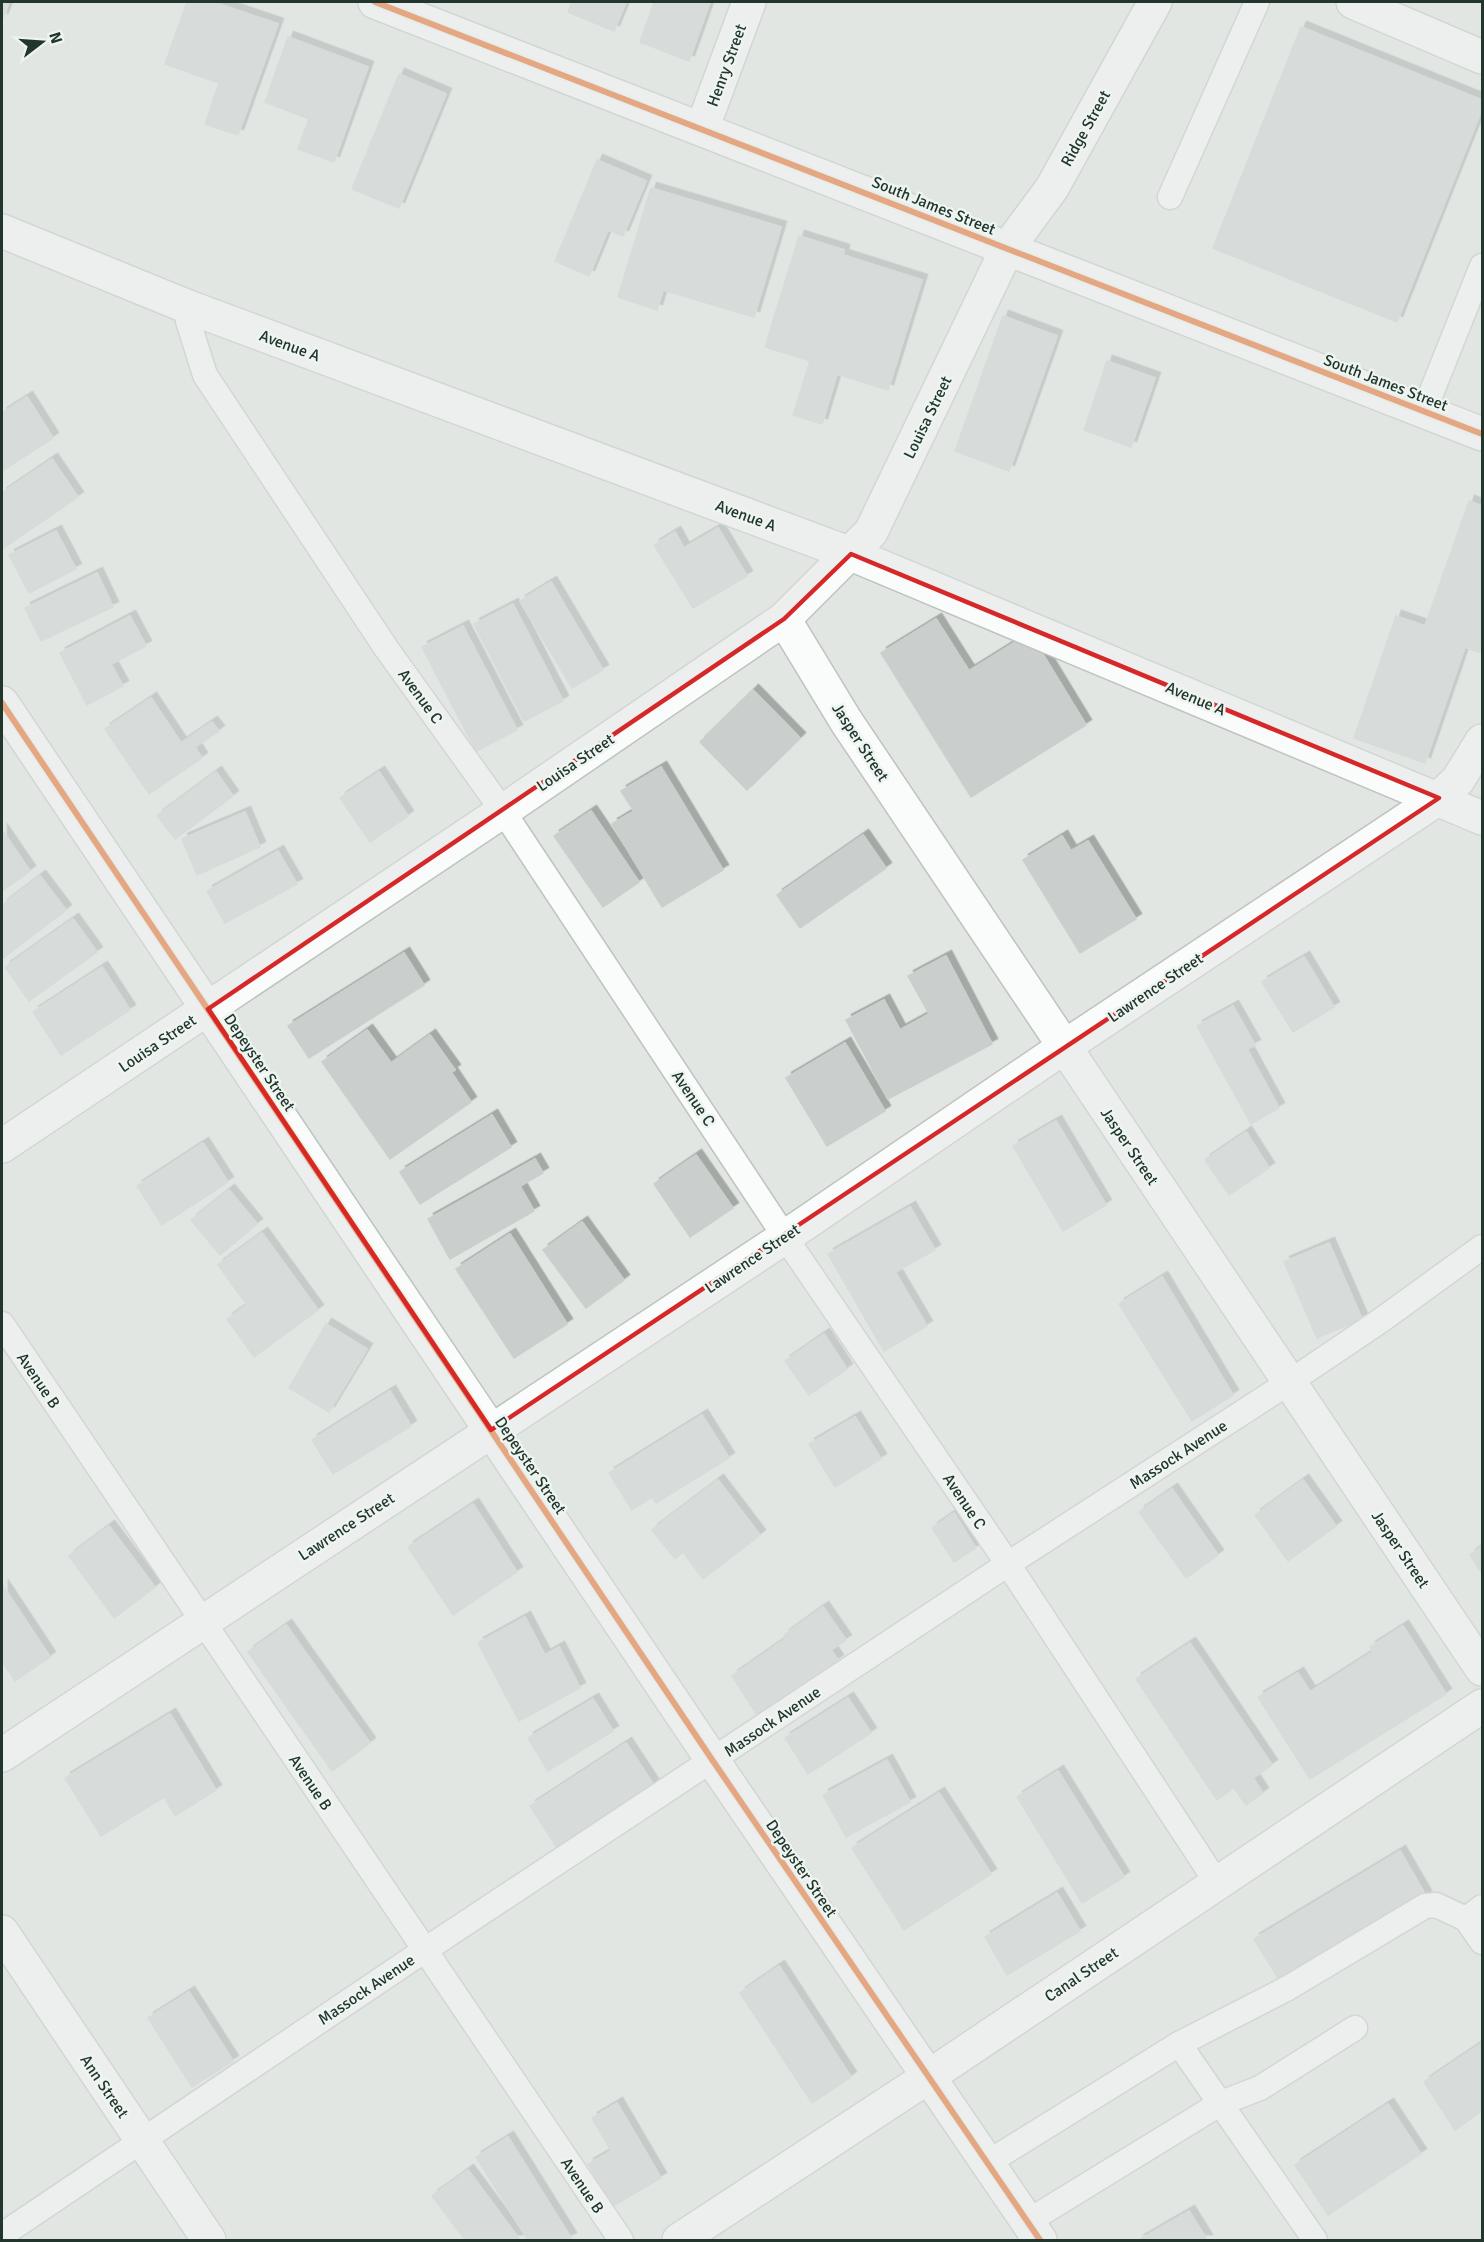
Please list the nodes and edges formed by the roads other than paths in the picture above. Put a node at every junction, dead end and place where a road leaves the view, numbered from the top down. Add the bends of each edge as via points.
1 (375, 2) edge
2 (749, 2) edge
3 (1155, 2) edge
4 (1257, 2) edge
5 (1353, 2) edge
6 (1482, 57) edge
7 (702, 129) junction
8 (1170, 197) dead end
9 (2, 231) edge
10 (1007, 249) junction
11 (1482, 266) edge
12 (186, 306) junction
13 (1424, 411) junction
14 (1482, 434) edge
15 (850, 554) junction
16 (784, 619) junction
17 (2, 703) edge
18 (1482, 741) edge
19 (1439, 798) junction
20 (504, 811) junction
21 (1482, 818) edge
22 (208, 1009) junction
23 (1064, 1047) junction
24 (2, 1146) edge
25 (785, 1236) junction
26 (1482, 1247) edge
27 (2, 1324) edge
28 (1288, 1383) junction
29 (491, 1430) junction
30 (1008, 1564) junction
31 (202, 1621) junction
32 (1482, 1669) edge
33 (1482, 1706) edge
34 (2, 1755) edge
35 (713, 1761) junction
36 (1217, 1884) junction
37 (1474, 1913) edge
38 (2, 1932) edge
39 (1482, 1942) edge
40 (425, 1950) junction
41 (1355, 2028) dead end
42 (1179, 2044) junction
43 (928, 2077) junction
44 (1221, 2103) junction
45 (141, 2139) junction
46 (987, 2163) junction
47 (1033, 2231) edge
48 (2, 2235) edge
49 (209, 2241) edge
50 (621, 2241) edge
51 (679, 2241) edge
52 (1316, 2241) edge

1 - 7 street, South James Street
2 - 7 street, Henry Street
3 - 10 street, Ridge Street via 1052,188
4 - 8 lane
5 - 6 street
7 - 10 street, South James Street
9 - 12 street, Avenue A
10 - 13 street, South James Street
10 - 15 street, Louisa Street via 871,532
11 - 13 lane
12 - 15 street, Avenue A
12 - 20 lane, Avenue C via 205,375 386,648
13 - 14 street, South James Street
15 - 16 street, Louisa Street
15 - 19 street, Avenue A
16 - 20 street, Louisa Street
16 - 23 street, Jasper Street via 846,722
17 - 22 street, Depeyster Street
18 - 19 street, Lawrence Street via 1458,780
19 - 21 street, Avenue A
19 - 23 street, Lawrence Street
20 - 22 street, Louisa Street
20 - 25 lane, Avenue C
22 - 24 street, Louisa Street
22 - 29 street, Depeyster Street
23 - 25 street, Lawrence Street
23 - 28 street, Jasper Street
25 - 29 street, Lawrence Street
25 - 30 lane, Avenue C
26 - 28 lane, Massock Avenue
27 - 31 lane, Avenue B
28 - 30 lane, Massock Avenue
28 - 32 street, Jasper Street
29 - 31 street, Lawrence Street
29 - 35 street, Depeyster Street
30 - 35 lane, Massock Avenue
30 - 36 lane, Avenue C
31 - 34 street, Lawrence Street
31 - 40 lane, Avenue B
33 - 36 street, Canal Street
35 - 40 lane, Massock Avenue
35 - 43 street, Depeyster Street
36 - 43 street, Canal Street
37 - 39 lane
37 - 42 lane via 1425,1906 1288,1988
38 - 45 street, Ann Street
40 - 45 lane, Massock Avenue
40 - 50 lane, Avenue B
41 - 44 lane via 1260,2088
42 - 44 lane
42 - 46 lane
43 - 46 street, Depeyster Street
43 - 51 street, Canal Street
44 - 47 lane
44 - 52 lane
45 - 48 lane, Massock Avenue
45 - 49 street, Ann Street
46 - 47 street, Depeyster Street

